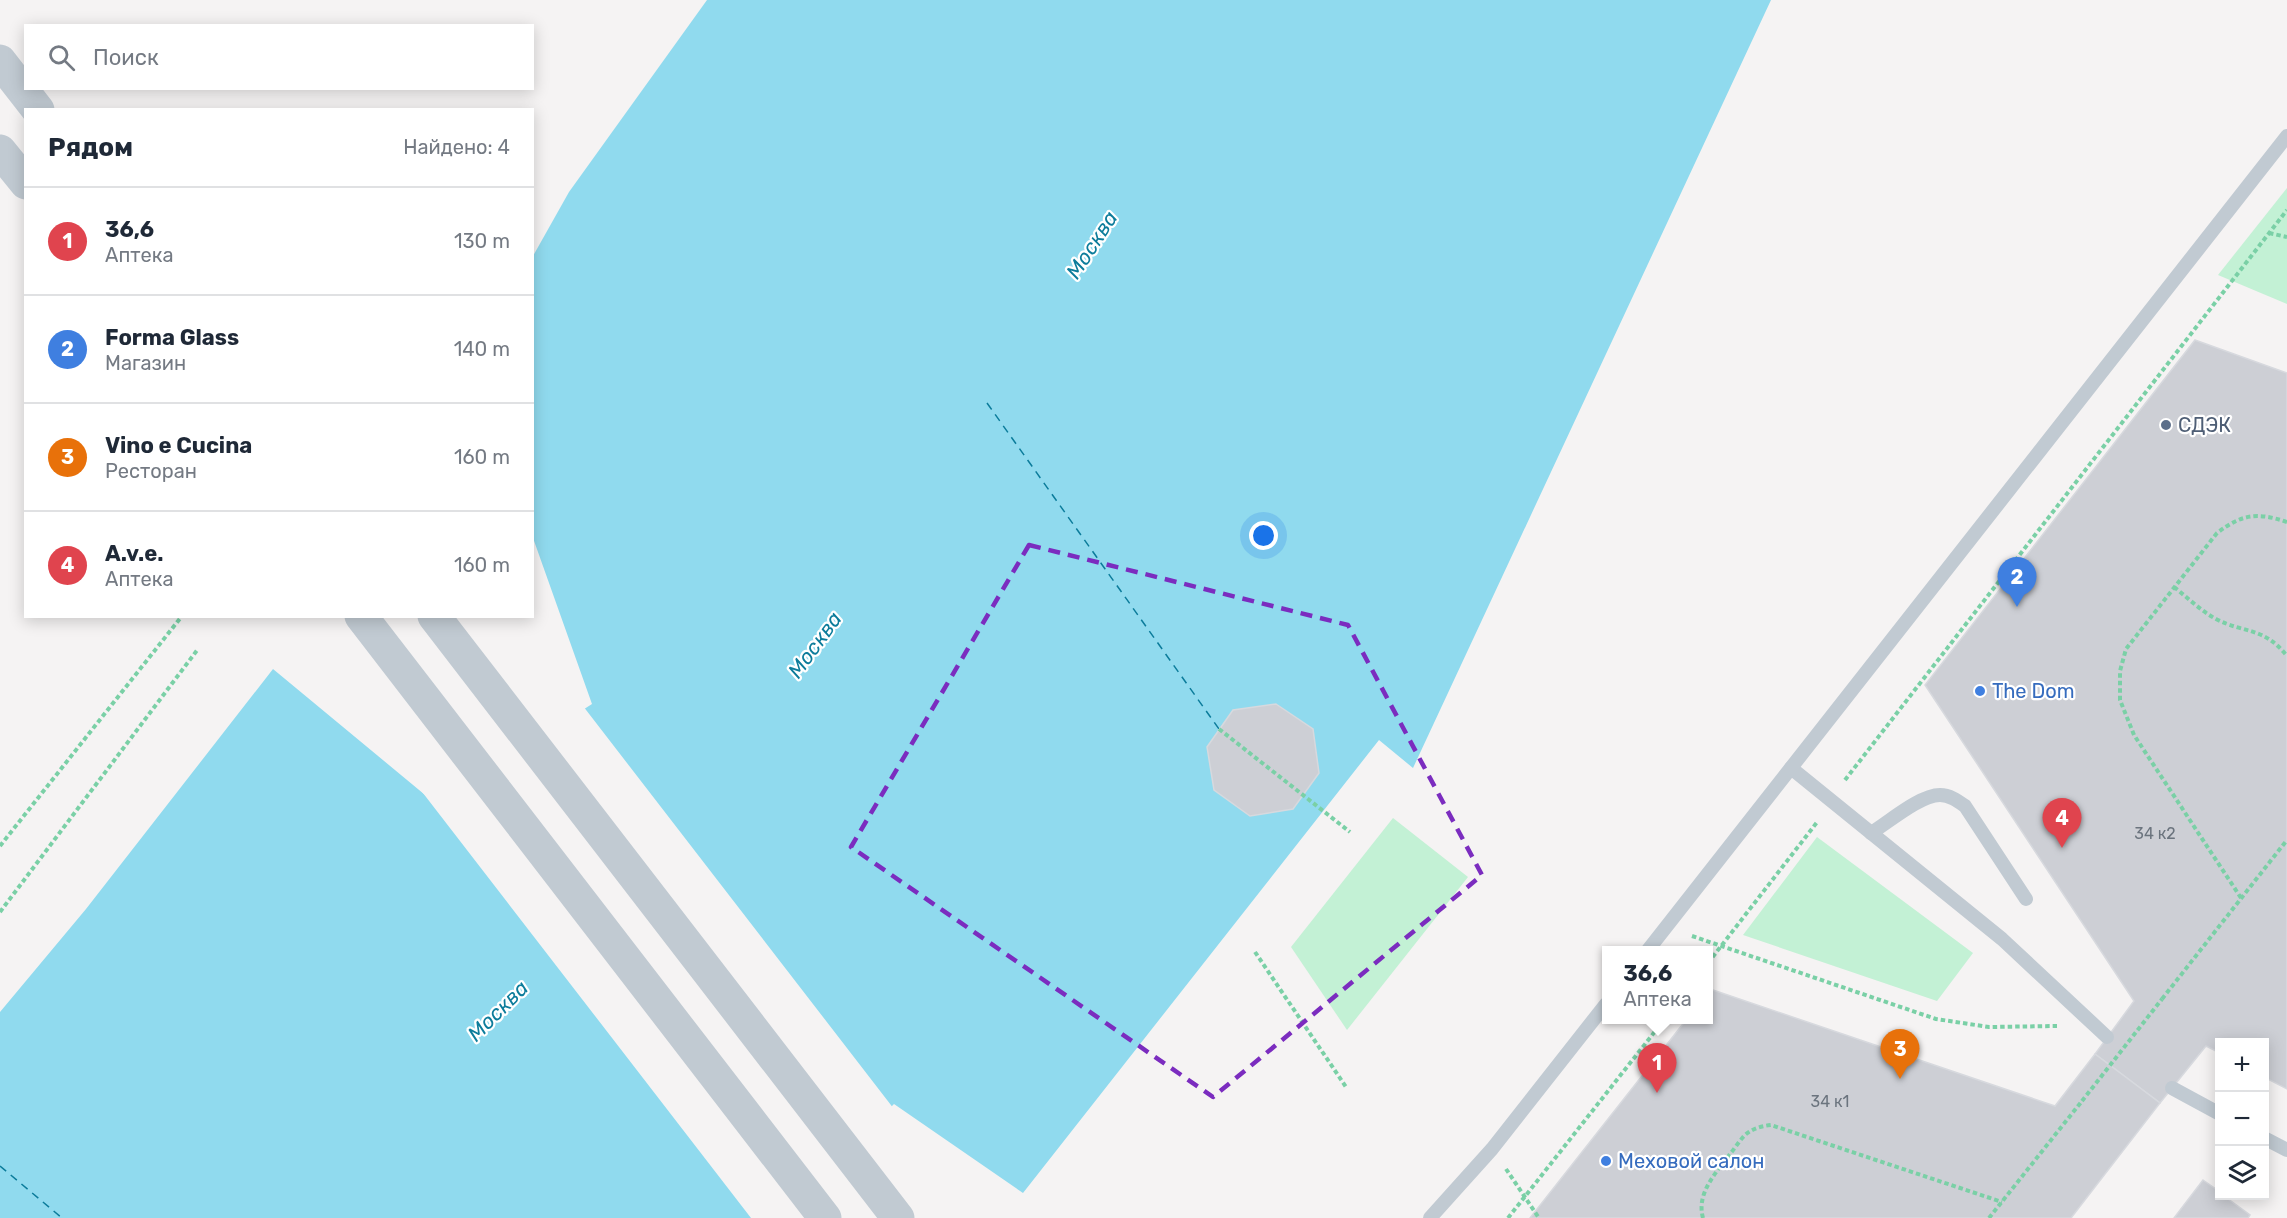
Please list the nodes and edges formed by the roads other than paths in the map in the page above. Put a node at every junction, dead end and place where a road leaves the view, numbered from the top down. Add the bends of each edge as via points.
1 (0, 61) edge
2 (36, 108) edge
3 (2287, 135) edge
4 (0, 151) edge
5 (24, 181) edge
6 (363, 618) edge
7 (436, 618) edge
8 (1791, 768) junction
9 (1871, 833) junction
10 (2026, 899) dead end
11 (1652, 946) edge
12 (1602, 1009) edge
13 (2107, 1037) dead end
14 (2172, 1088) dead end
15 (2215, 1111) edge
16 (2269, 1140) edge
17 (2287, 1150) edge
18 (825, 1218) edge
19 (898, 1218) edge
20 (1430, 1218) edge

1 - 2 street
3 - 8 lane
4 - 5 street
6 - 18 street
7 - 19 street
8 - 9 lane
8 - 11 lane
9 - 10 lane via 1926,797 1954,798 1965,806
9 - 13 lane via 2002,939
12 - 20 lane via 1492,1149
14 - 15 lane
16 - 17 lane

